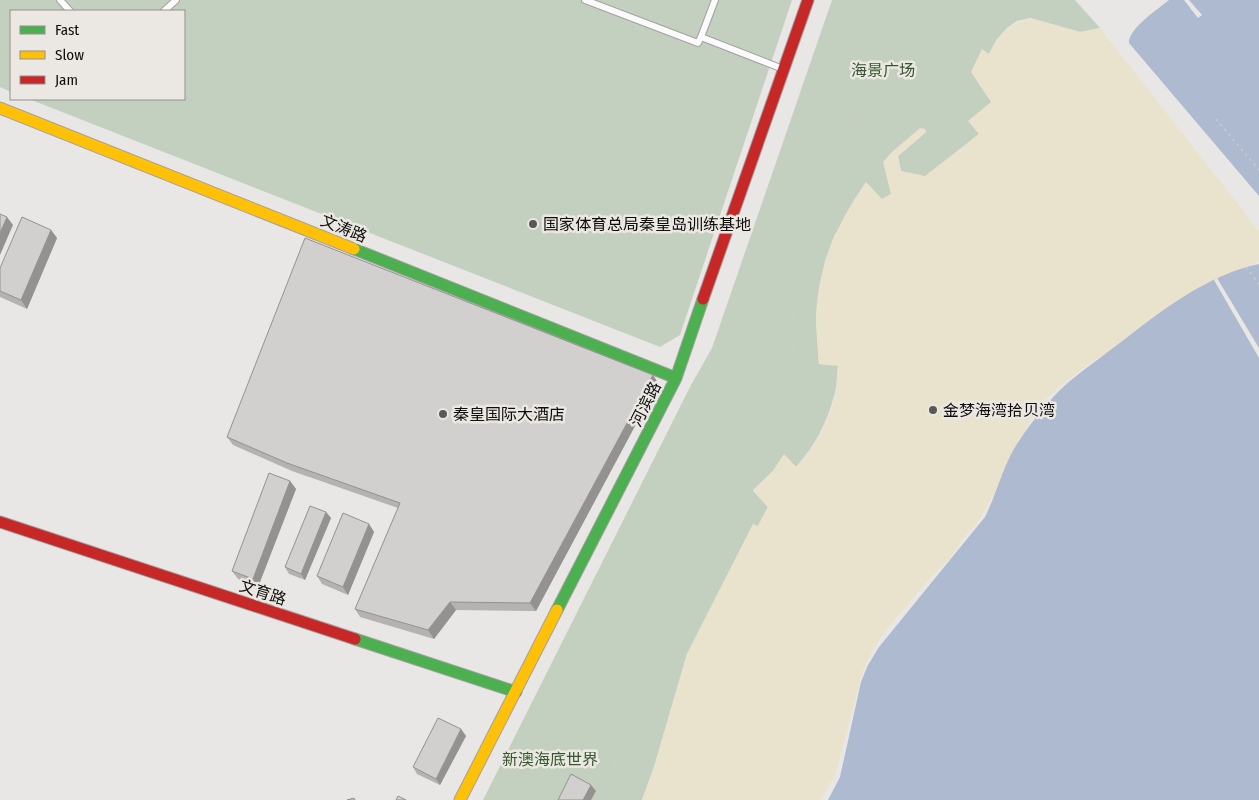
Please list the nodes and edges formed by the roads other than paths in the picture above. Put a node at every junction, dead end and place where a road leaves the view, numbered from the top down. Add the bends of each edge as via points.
1 (60, 0) edge
2 (176, 0) edge
3 (585, 0) edge
4 (715, 0) edge
5 (808, 0) edge
6 (69, 10) edge
7 (165, 10) edge
8 (700, 37) junction
9 (784, 70) junction
10 (0, 108) edge
11 (676, 378) junction
12 (0, 523) edge
13 (516, 692) junction
14 (460, 800) edge

1 - 6 lane
2 - 7 lane
3 - 8 lane via 698,43
4 - 8 lane
5 - 9 street, 河滨路
8 - 9 lane
9 - 11 street, 河滨路
10 - 11 street, 文涛路
11 - 13 street, 河滨路
12 - 13 street, 文育路
13 - 14 street, 河滨路

